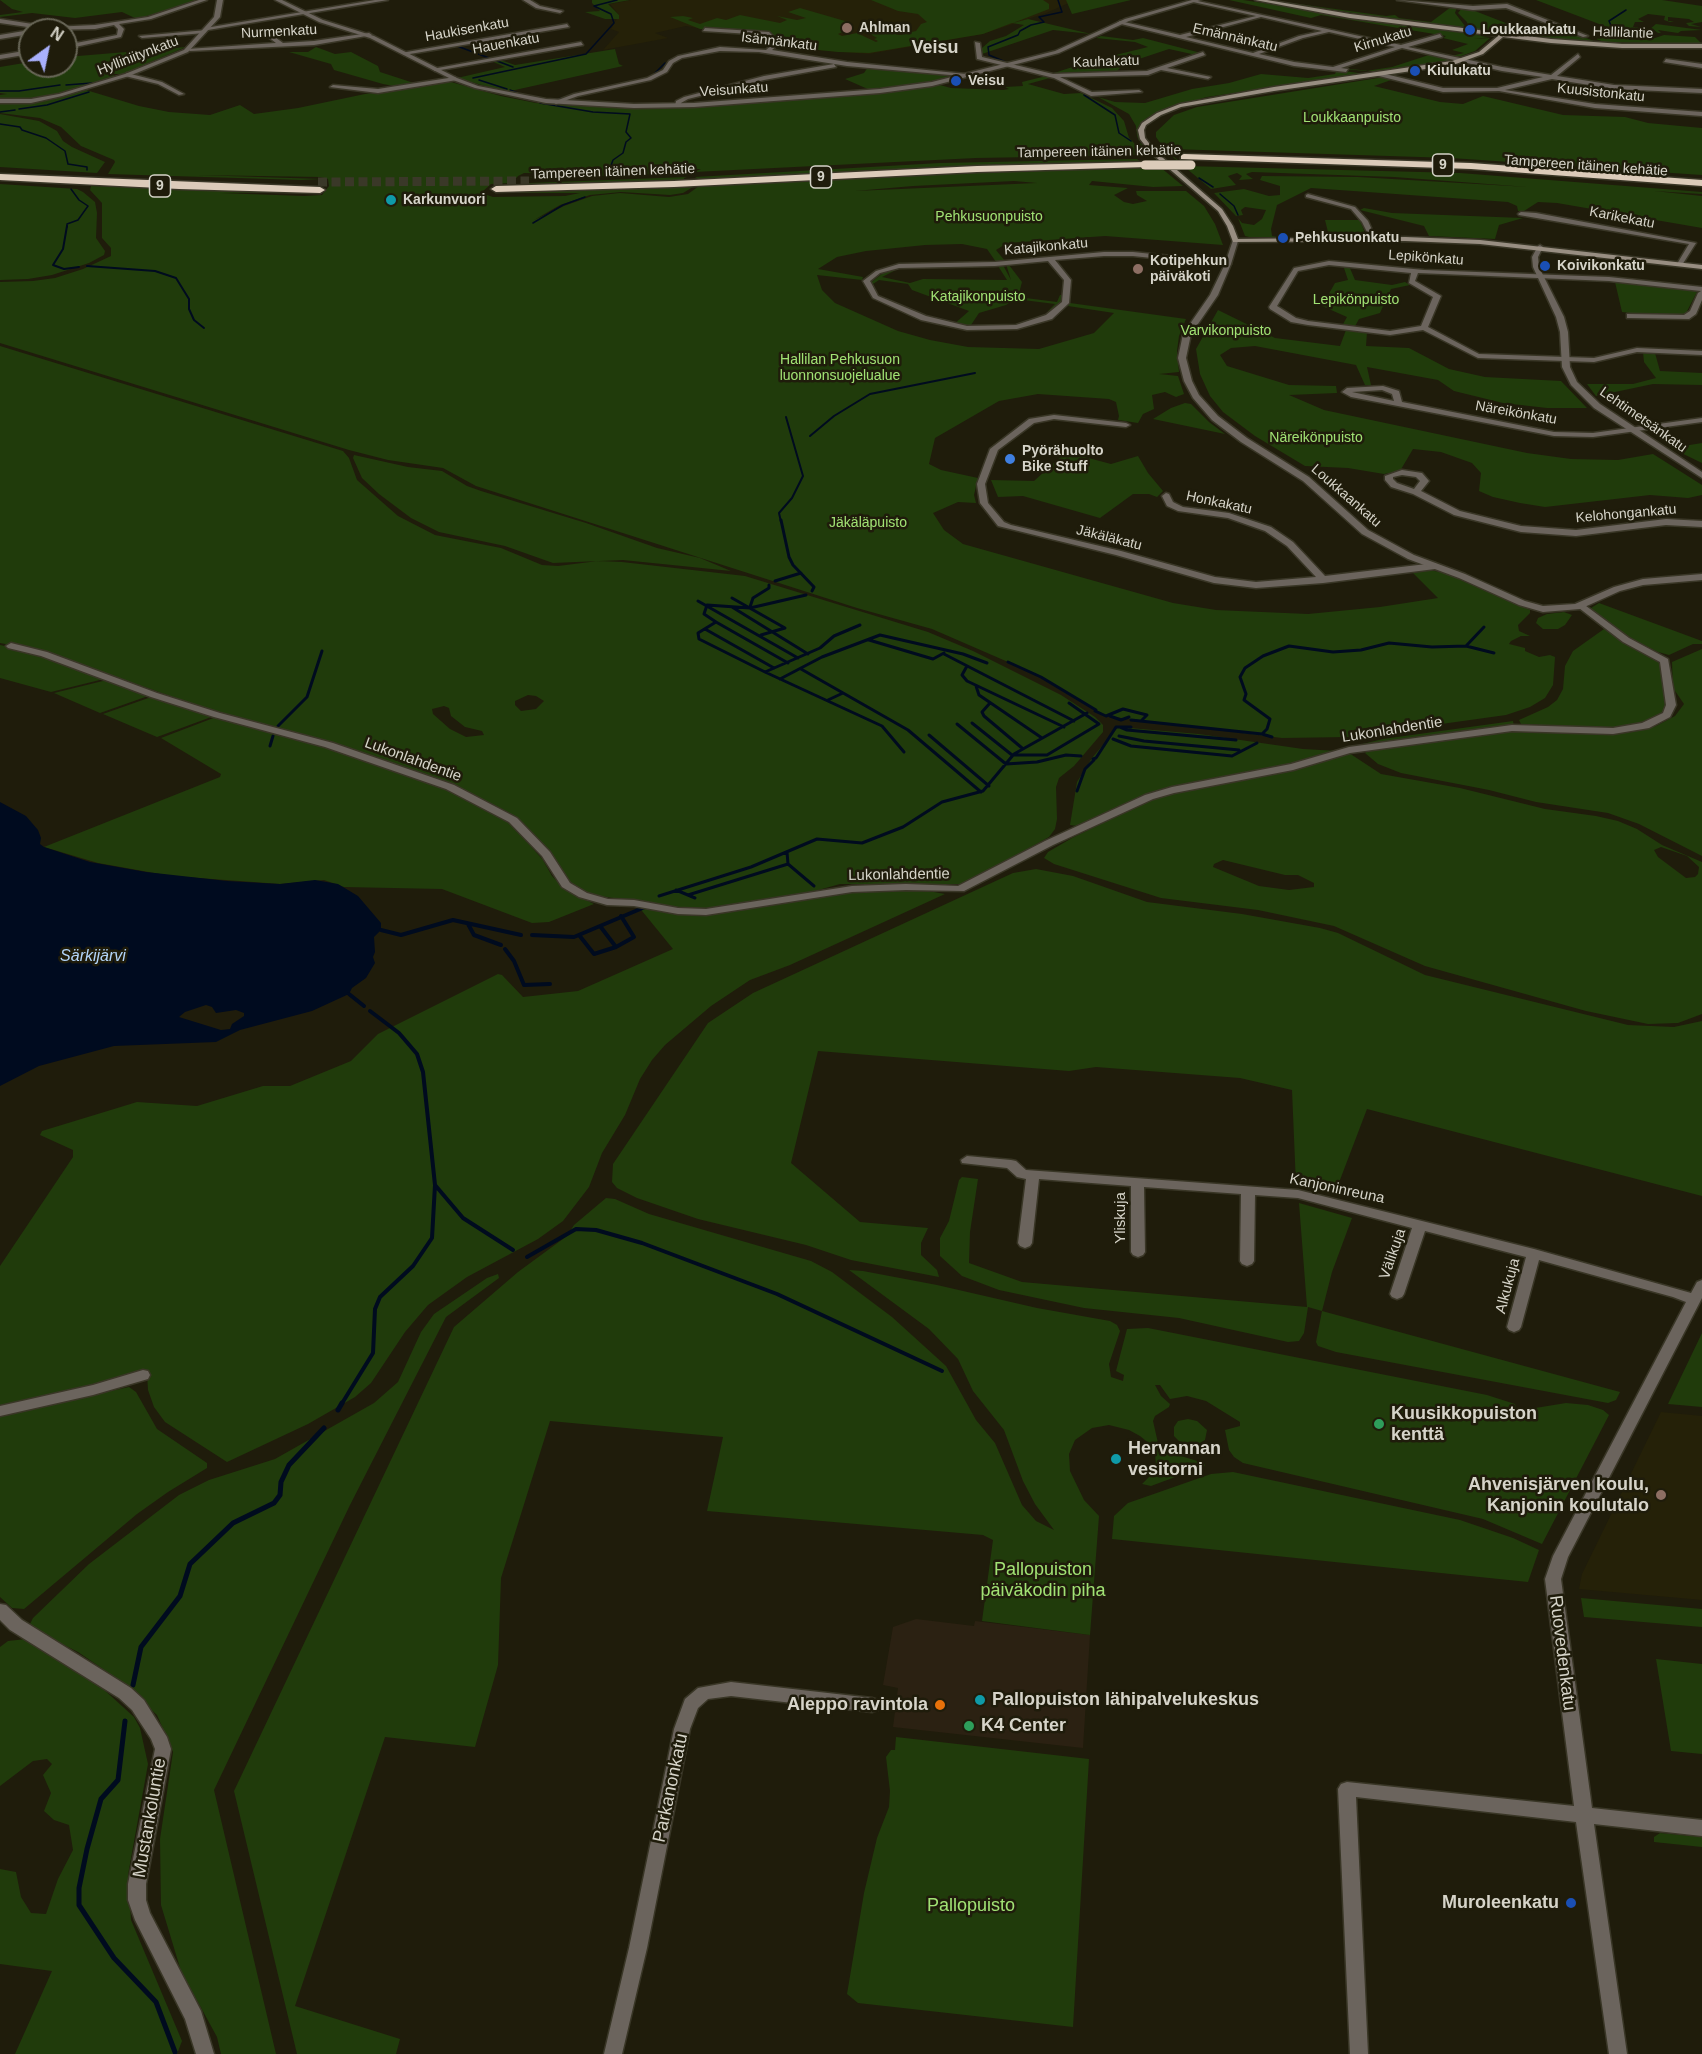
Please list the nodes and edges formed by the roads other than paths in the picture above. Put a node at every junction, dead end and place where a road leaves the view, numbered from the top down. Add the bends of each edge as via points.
1 (204, 0) edge
2 (220, 0) edge
3 (278, 0) edge
4 (384, 0) edge
5 (526, 0) edge
6 (1196, 0) edge
7 (1258, 0) edge
8 (1400, 0) edge
9 (1516, 3) dead end
10 (1507, 6) junction
11 (560, 11) dead end
12 (304, 13) junction
13 (1262, 16) junction
14 (0, 21) edge
15 (1120, 23) junction
16 (18, 24) edge
17 (116, 24) junction
18 (567, 26) dead end
19 (78, 29) edge
20 (78, 29) edge
21 (207, 29) junction
22 (705, 30) dead end
23 (1329, 31) junction
24 (265, 32) dead end
25 (18, 34) edge
26 (369, 35) junction
27 (142, 36) dead end
28 (1440, 36) dead end
29 (1501, 36) junction
30 (1585, 36) dead end
31 (0, 37) edge
32 (116, 37) junction
33 (1179, 37) junction
34 (977, 43) dead end
35 (581, 44) dead end
36 (78, 45) edge
37 (282, 45) junction
38 (1403, 46) junction
39 (1702, 46) edge
40 (516, 48) dead end
41 (190, 49) junction
42 (768, 51) junction
43 (528, 52) junction
44 (404, 53) junction
45 (18, 54) edge
46 (1203, 54) dead end
47 (1253, 54) junction
48 (1578, 56) dead end
49 (0, 57) edge
50 (1462, 60) junction
51 (1666, 61) dead end
52 (840, 63) junction
53 (1008, 66) junction
54 (1702, 66) edge
55 (435, 69) junction
56 (1162, 69) junction
57 (1334, 69) junction
58 (1346, 70) dead end
59 (1377, 74) junction
60 (127, 75) junction
61 (974, 75) junction
62 (1053, 76) junction
63 (1208, 77) dead end
64 (1552, 77) junction
65 (455, 79) junction
66 (333, 87) dead end
67 (1497, 90) junction
68 (1702, 91) edge
69 (1138, 92) dead end
70 (181, 94) dead end
71 (0, 101) edge
72 (556, 102) junction
73 (678, 106) junction
74 (1702, 114) edge
75 (1142, 161) junction
76 (1188, 161) junction
77 (0, 171) edge
78 (0, 177) edge
79 (529, 181) tunnel mouth
80 (1702, 183) edge
81 (496, 189) dead end
82 (1702, 189) edge
83 (1308, 196) dead end
84 (1521, 214) dead end
85 (1373, 239) junction
86 (1235, 242) junction
87 (1693, 243) junction
88 (1702, 243) edge
89 (1540, 247) junction
90 (1050, 259) junction
91 (1228, 264) junction
92 (1680, 264) junction
93 (1702, 267) edge
94 (1415, 272) junction
95 (1540, 275) junction
96 (1702, 291) edge
97 (1630, 316) dead end
98 (1424, 328) junction
99 (1702, 352) edge
100 (1566, 360) junction
101 (1398, 404) junction
102 (1702, 420) edge
103 (1126, 425) dead end
104 (1631, 430) junction
105 (1702, 476) edge
106 (1416, 492) dead end
107 (1166, 496) dead end
108 (1702, 524) edge
109 (1435, 566) junction
110 (1702, 578) edge
111 (1323, 580) junction
112 (1582, 606) junction
113 (11, 646) dead end
114 (967, 1160) dead end
115 (1033, 1175) junction
116 (1137, 1183) junction
117 (1248, 1191) junction
118 (1420, 1225) junction
119 (1025, 1243) dead end
120 (1138, 1252) dead end
121 (1534, 1254) junction
122 (1246, 1261) dead end
123 (1698, 1293) edge
124 (1397, 1294) dead end
125 (1514, 1327) dead end
126 (143, 1376) dead end
127 (0, 1411) edge
128 (0, 1610) edge
129 (872, 1705) dead end
130 (1584, 1815) junction
131 (1702, 1828) edge
132 (205, 2054) edge
133 (613, 2054) edge
134 (1359, 2054) edge
135 (1618, 2054) edge

1 - 17 street
2 - 21 street, Hylliniitynkatu via 217,17
3 - 12 street, Veisunkatu
4 - 12 street
5 - 11 street
6 - 13 street
6 - 15 street, Veisunkatu
7 - 29 main road, Hallilantie
8 - 10 street via 1473,8
9 - 10 street
10 - 30 street
12 - 21 street
12 - 26 street, Veisunkatu
13 - 23 street
13 - 33 street via 1211,33
14 - 16 street
15 - 33 street, Emännänkatu
15 - 53 street, Veisunkatu via 1065,49
17 - 19 street
17 - 32 street via 121,30
18 - 44 street, Haukisenkatu
20 - 32 street
21 - 27 street
21 - 41 street, Hylliniitynkatu
22 - 42 street via 766,33 777,43
23 - 38 street
23 - 47 street
24 - 37 street
25 - 31 street
26 - 37 street, Nurmenkatu
26 - 44 street, Veisunkatu
28 - 38 street, Kirnukatu
29 - 39 main road, Hallilantie via 1603,45
29 - 50 main road via 1481,52
32 - 36 street
33 - 47 street, Emännänkatu
34 - 53 street, Kauhakatu via 980,58
35 - 43 street, Hauenkatu
37 - 41 street, Nurmenkatu
38 - 50 street
38 - 57 street, Kirnukatu
40 - 43 street
41 - 60 street, Hylliniitynkatu
42 - 52 street, Isännänkatu
42 - 72 street, Isännänkatu via 733,49 691,54 676,59 665,71 649,79
43 - 55 street, Hauenkatu
44 - 55 street, Veisunkatu
45 - 49 street
46 - 56 street, Kauhakatu
47 - 57 street, Emännänkatu
48 - 64 street
50 - 59 main road
50 - 64 street
51 - 54 street
52 - 61 street, Isännänkatu
52 - 73 street via 688,97 680,100
53 - 61 street, Veisunkatu
53 - 62 street, Kauhakatu
55 - 65 street, Veisunkatu
56 - 62 street, Kauhakatu via 1140,74
56 - 63 street
57 - 58 street, Emännänkatu
59 - 67 street via 1443,90
59 - 86 main road via 1193,103 1166,111 1144,124 1141,134 1146,145 1220,210
60 - 70 street via 160,83
60 - 71 street, Hylliniitynkatu via 47,99
61 - 73 street, Veisunkatu via 897,89
62 - 69 street via 1091,94
64 - 67 street
64 - 68 street via 1622,87
65 - 66 street via 378,92
65 - 72 street, Veisunkatu via 503,94
67 - 74 street, Kuusistonkatu via 1574,104
72 - 73 street, Veisunkatu
75 - 76 highway, Tampereen itäinen kehätie / 9, bridge
75 - 79 highway, Tampereen itäinen kehätie / 9 via 962,161
75 - 81 highway, Tampereen itäinen kehätie / 9 via 686,184
76 - 80 highway, Tampereen itäinen kehätie / 9 via 1471,166
76 - 82 highway, Tampereen itäinen kehätie / 9 via 1462,171
77 - 78 highway, 9 via 319,186 128,184
83 - 85 street via 1353,208 1365,221
84 - 87 street, Karikekatu
85 - 86 main road
85 - 89 main road
86 - 91 street, Loukkaankatu
87 - 88 street, Karikekatu
87 - 92 street
89 - 92 main road
89 - 95 street, Lehtimetsänkatu via 1535,260
90 - 90 street, Katajikonkatu via 1069,281 1065,303 1049,317 1013,327 967,328 924,318 874,297 867,285 868,278 896,266
90 - 91 street, Katajikonkatu via 1117,254
91 - 109 street, Loukkaankatu via 1214,295 1186,338 1182,366 1192,390 1215,418 1306,479 1365,532 1395,550
92 - 93 main road
94 - 95 street, Lepikönkatu
94 - 98 street via 1411,282 1437,296
94 - 98 street, Lepikönkatu via 1339,263 1301,267 1294,270 1273,307 1308,324 1390,333
95 - 96 street
95 - 100 street, Lehtimetsänkatu via 1563,326
96 - 97 street via 1695,310 1686,317
98 - 100 street via 1480,356
99 - 100 street via 1637,350 1598,360
100 - 104 street, Lehtimetsänkatu via 1569,374 1581,393
101 - 101 street, Näreikönkatu via 1396,393 1391,390 1375,387 1346,392
101 - 104 street, Näreikönkatu via 1551,434 1593,435
102 - 104 street, Näreikönkatu
103 - 111 street, Jäkäläkatu via 1054,417 1032,421 994,449 981,484 984,503 1008,527 1118,553 1204,579 1268,585
104 - 105 street, Lehtimetsänkatu
106 - 108 street, Kelohongankatu via 1470,518 1535,531 1586,533 1666,522
107 - 111 street, Honkakatu via 1170,504 1181,509 1229,516 1268,529 1290,544
109 - 111 street, Jäkäläkatu
109 - 112 street, Loukkaankatu via 1543,609
110 - 112 street via 1628,585
112 - 113 street, Lukonlahdentie via 1626,640 1665,661 1671,705 1667,715 1645,726 1613,731 1518,727 1356,749 1278,770 1157,794 960,889 859,889 706,912 607,902 583,895 558,877 546,854 513,820 450,787
114 - 115 street, Kanjoninreuna via 1011,1164 1022,1174
115 - 116 street, Kanjoninreuna
115 - 119 street
116 - 117 street, Kanjoninreuna
116 - 120 street, Yliskuja
117 - 118 street, Kanjoninreuna via 1298,1194
117 - 122 street
118 - 121 street, Kanjoninreuna
118 - 124 street, Välikuja
121 - 123 street, Kanjoninreuna via 1677,1293
121 - 125 street, Alkukuja
123 - 130 street, Ruovedenkatu via 1561,1556 1553,1579
126 - 127 street
128 - 132 street, Mustankoluntie via 16,1625 125,1693 159,1737 162,1749 137,1900 194,2017
129 - 133 street, Parkanonkatu via 731,1689 705,1693 691,1704 682,1729
130 - 131 street
130 - 134 street via 1347,1789
130 - 135 street, Ruovedenkatu

